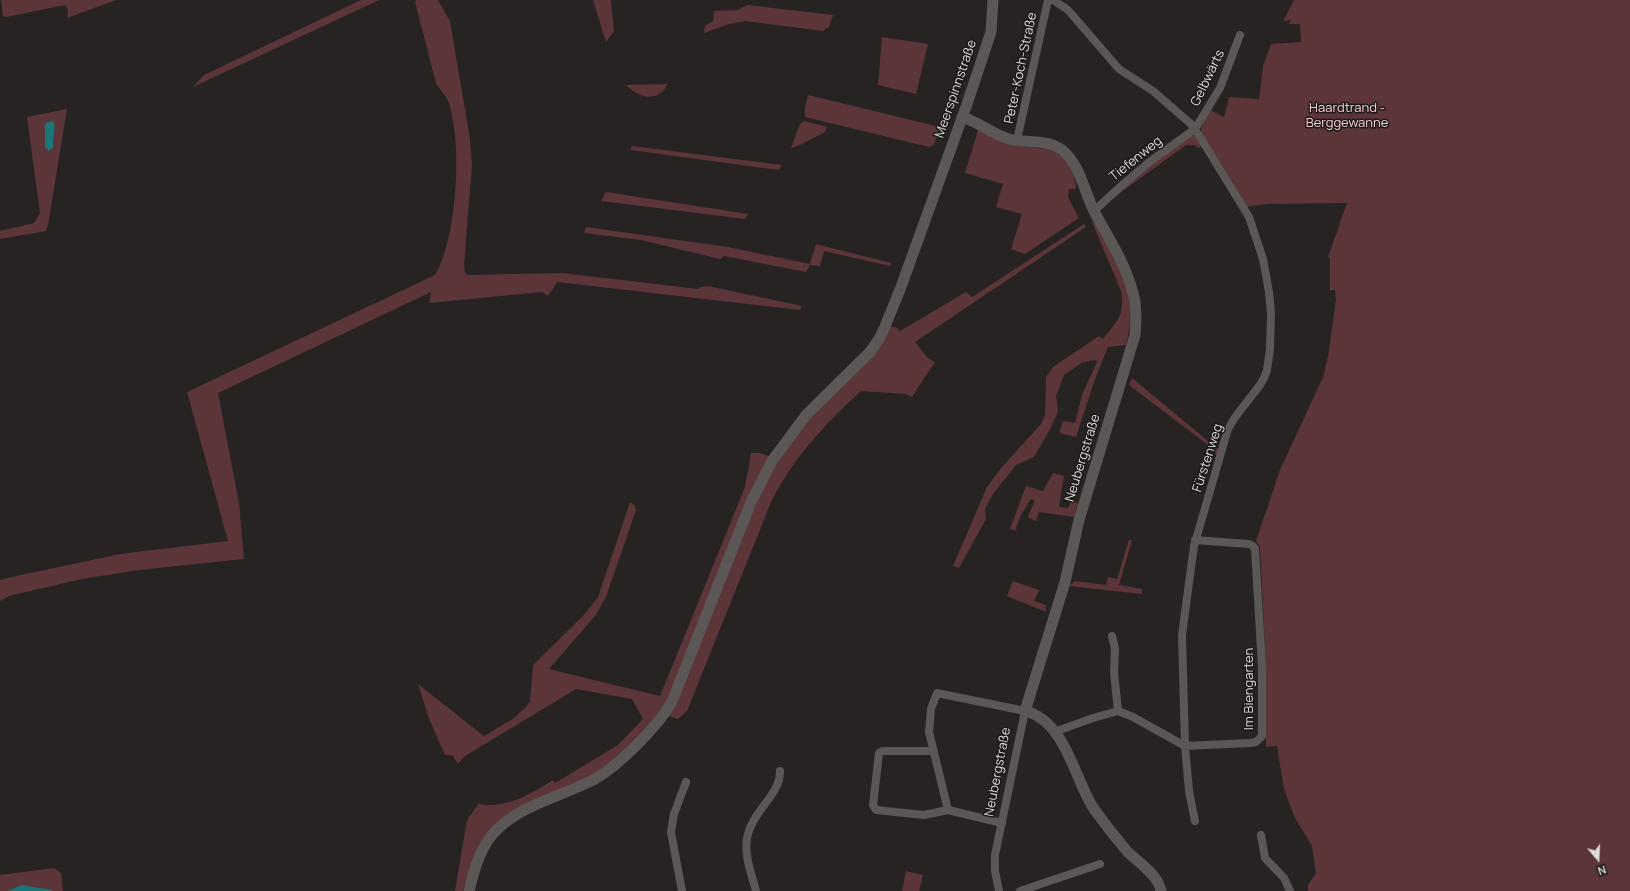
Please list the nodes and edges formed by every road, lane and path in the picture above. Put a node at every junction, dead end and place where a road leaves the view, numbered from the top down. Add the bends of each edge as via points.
1 (993, 0) edge
2 (1048, 0) edge
3 (1053, 0) edge
4 (1240, 35) dead end
5 (962, 117) junction
6 (1195, 129) junction
7 (1017, 140) junction
8 (1094, 211) junction
9 (1195, 540) junction
10 (1112, 636) dead end
11 (1024, 710) junction
12 (1118, 711) junction
13 (1054, 732) junction
14 (1185, 746) junction
15 (934, 751) junction
16 (780, 771) dead end
17 (686, 782) dead end
18 (948, 810) junction
19 (1195, 821) dead end
20 (1002, 823) junction
21 (1261, 835) dead end
22 (1100, 864) dead end
23 (469, 891) edge
24 (682, 891) edge
25 (756, 891) edge
26 (999, 891) edge
27 (1020, 891) edge
28 (1161, 891) edge
29 (1290, 891) edge

1 - 5 street, Meerspinnstraße via 990,32
2 - 7 street, Peter-Koch-Straße
3 - 6 street, Fürstenweg via 1068,10 1119,69 1161,98
4 - 6 street, Gelbwärts via 1220,88
5 - 7 street, Neubergstraße via 991,132
5 - 23 street, Meerspinnstraße via 901,288 879,339 870,352 806,415 764,477 662,719 596,778 516,814 499,828 489,839 476,862
6 - 8 street, Tiefenweg via 1148,163
6 - 9 street, Fürstenweg via 1249,217 1263,259 1271,313 1267,370 1260,385 1228,429
7 - 8 street, Neubergstraße via 1050,144 1063,151 1076,167
8 - 11 street, Neubergstraße via 1114,248 1133,293 1136,313 1135,335 1079,520 1065,582
9 - 14 street, Fürstenweg via 1182,635
9 - 14 street, Im Biengarten via 1253,546 1262,666 1262,736 1256,742 1250,743
10 - 12 street
11 - 13 street via 1036,715
11 - 15 street via 937,693 931,709 929,732
11 - 20 street, Neubergstraße
12 - 13 street
12 - 14 street
13 - 28 street via 1072,760 1094,809 1127,850 1156,879
14 - 19 street, Fürstenweg
15 - 18 street
15 - 18 street via 880,751 873,805 876,810 924,815
16 - 25 street via 779,783 754,819 747,840 747,853
17 - 24 street via 674,814 671,832
18 - 20 street
20 - 26 street, Neubergstraße via 995,863
21 - 29 street via 1265,858 1284,878
22 - 27 street

